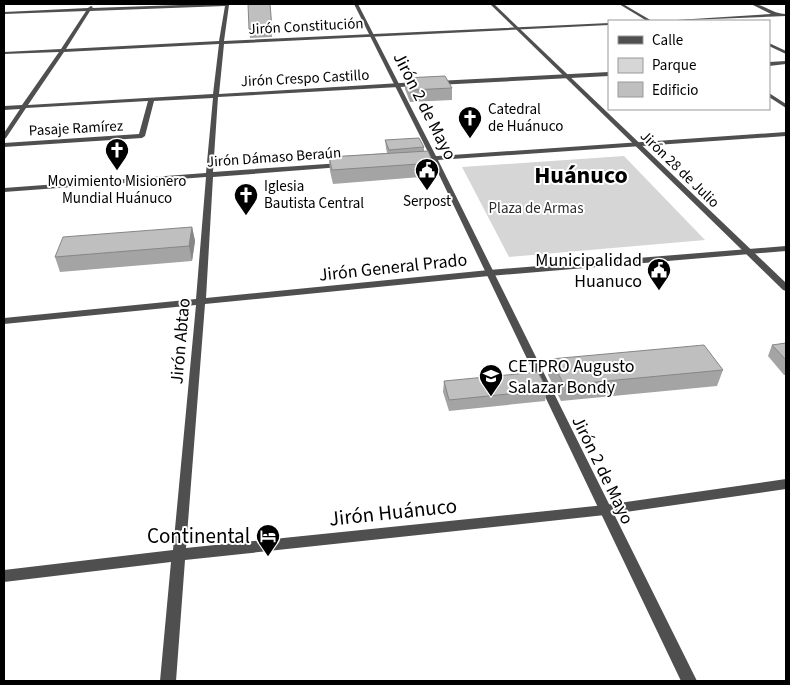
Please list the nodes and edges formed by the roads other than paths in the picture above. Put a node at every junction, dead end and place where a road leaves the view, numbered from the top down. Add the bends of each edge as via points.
1 (93, 4) edge
2 (227, 4) edge
3 (235, 4) edge
4 (356, 4) edge
5 (492, 4) edge
6 (621, 4) edge
7 (753, 4) edge
8 (89, 10) junction
9 (4, 14) edge
10 (779, 16) junction
11 (786, 17) edge
12 (648, 20) edge
13 (686, 20) edge
14 (608, 24) edge
15 (517, 28) junction
16 (370, 35) junction
17 (221, 43) junction
18 (770, 45) edge
19 (62, 50) junction
20 (4, 53) edge
21 (786, 53) edge
22 (786, 63) edge
23 (770, 64) edge
24 (608, 74) edge
25 (568, 76) junction
26 (434, 83) edge
27 (424, 84) edge
28 (396, 85) junction
29 (217, 96) junction
30 (770, 96) edge
31 (151, 100) junction
32 (786, 106) edge
33 (25, 107) junction
34 (4, 108) edge
35 (786, 134) edge
36 (4, 137) edge
37 (4, 144) edge
38 (636, 145) junction
39 (434, 158) junction
40 (414, 160) edge
41 (346, 165) edge
42 (209, 176) junction
43 (4, 190) edge
44 (786, 249) edge
45 (749, 252) junction
46 (490, 274) junction
47 (786, 288) edge
48 (199, 303) junction
49 (4, 321) edge
50 (786, 484) edge
51 (605, 510) junction
52 (178, 555) junction
53 (4, 576) edge
54 (168, 681) edge
55 (689, 681) edge

1 - 8 street
2 - 3 street
2 - 8 street
2 - 17 street, Jirón Abtao
4 - 16 street, Jirón 2 de Mayo
5 - 15 street, Jirón 28 de Julio
6 - 12 street
7 - 10 street
8 - 9 street
8 - 19 street
10 - 11 street
10 - 13 street
14 - 15 street, Jirón Constitución
15 - 16 street, Jirón Constitución
15 - 25 street, Jirón 28 de Julio
16 - 17 street, Jirón Constitución
16 - 28 street, Jirón 2 de Mayo
17 - 19 street, Jirón Constitución
17 - 29 street, Jirón Abtao
18 - 21 street
19 - 20 street, Jirón Constitución
19 - 33 street
22 - 23 street
24 - 25 street
25 - 26 street
25 - 38 street, Jirón 28 de Julio
27 - 28 street, Jirón Crespo Castillo
28 - 29 street, Jirón Crespo Castillo
28 - 39 street, Jirón 2 de Mayo
29 - 31 street, Jirón Crespo Castillo
29 - 42 street, Jirón Abtao
30 - 32 street
31 - 33 street, Jirón Crespo Castillo
31 - 37 street, Pasaje Ramírez via 142,136
33 - 34 street, Jirón Crespo Castillo
33 - 36 street
35 - 38 street
38 - 39 street
38 - 45 street, Jirón 28 de Julio
39 - 40 street
39 - 46 street, Jirón 2 de Mayo
41 - 42 street, Jirón Dámaso Beraún
42 - 43 street, Jirón Dámaso Beraún
42 - 48 street, Jirón Abtao
44 - 45 street, Jirón General Prado
45 - 46 street, Jirón General Prado
45 - 47 street, Jirón 28 de Julio
46 - 48 street, Jirón General Prado
46 - 51 street, Jirón 2 de Mayo
48 - 49 street, Jirón General Prado
48 - 52 street, Jirón Abtao
50 - 51 street, Jirón Huánuco
51 - 52 street, Jirón Huánuco
51 - 55 street, Jirón 2 de Mayo
52 - 53 street, Jirón Huánuco
52 - 54 street, Jirón Abtao

